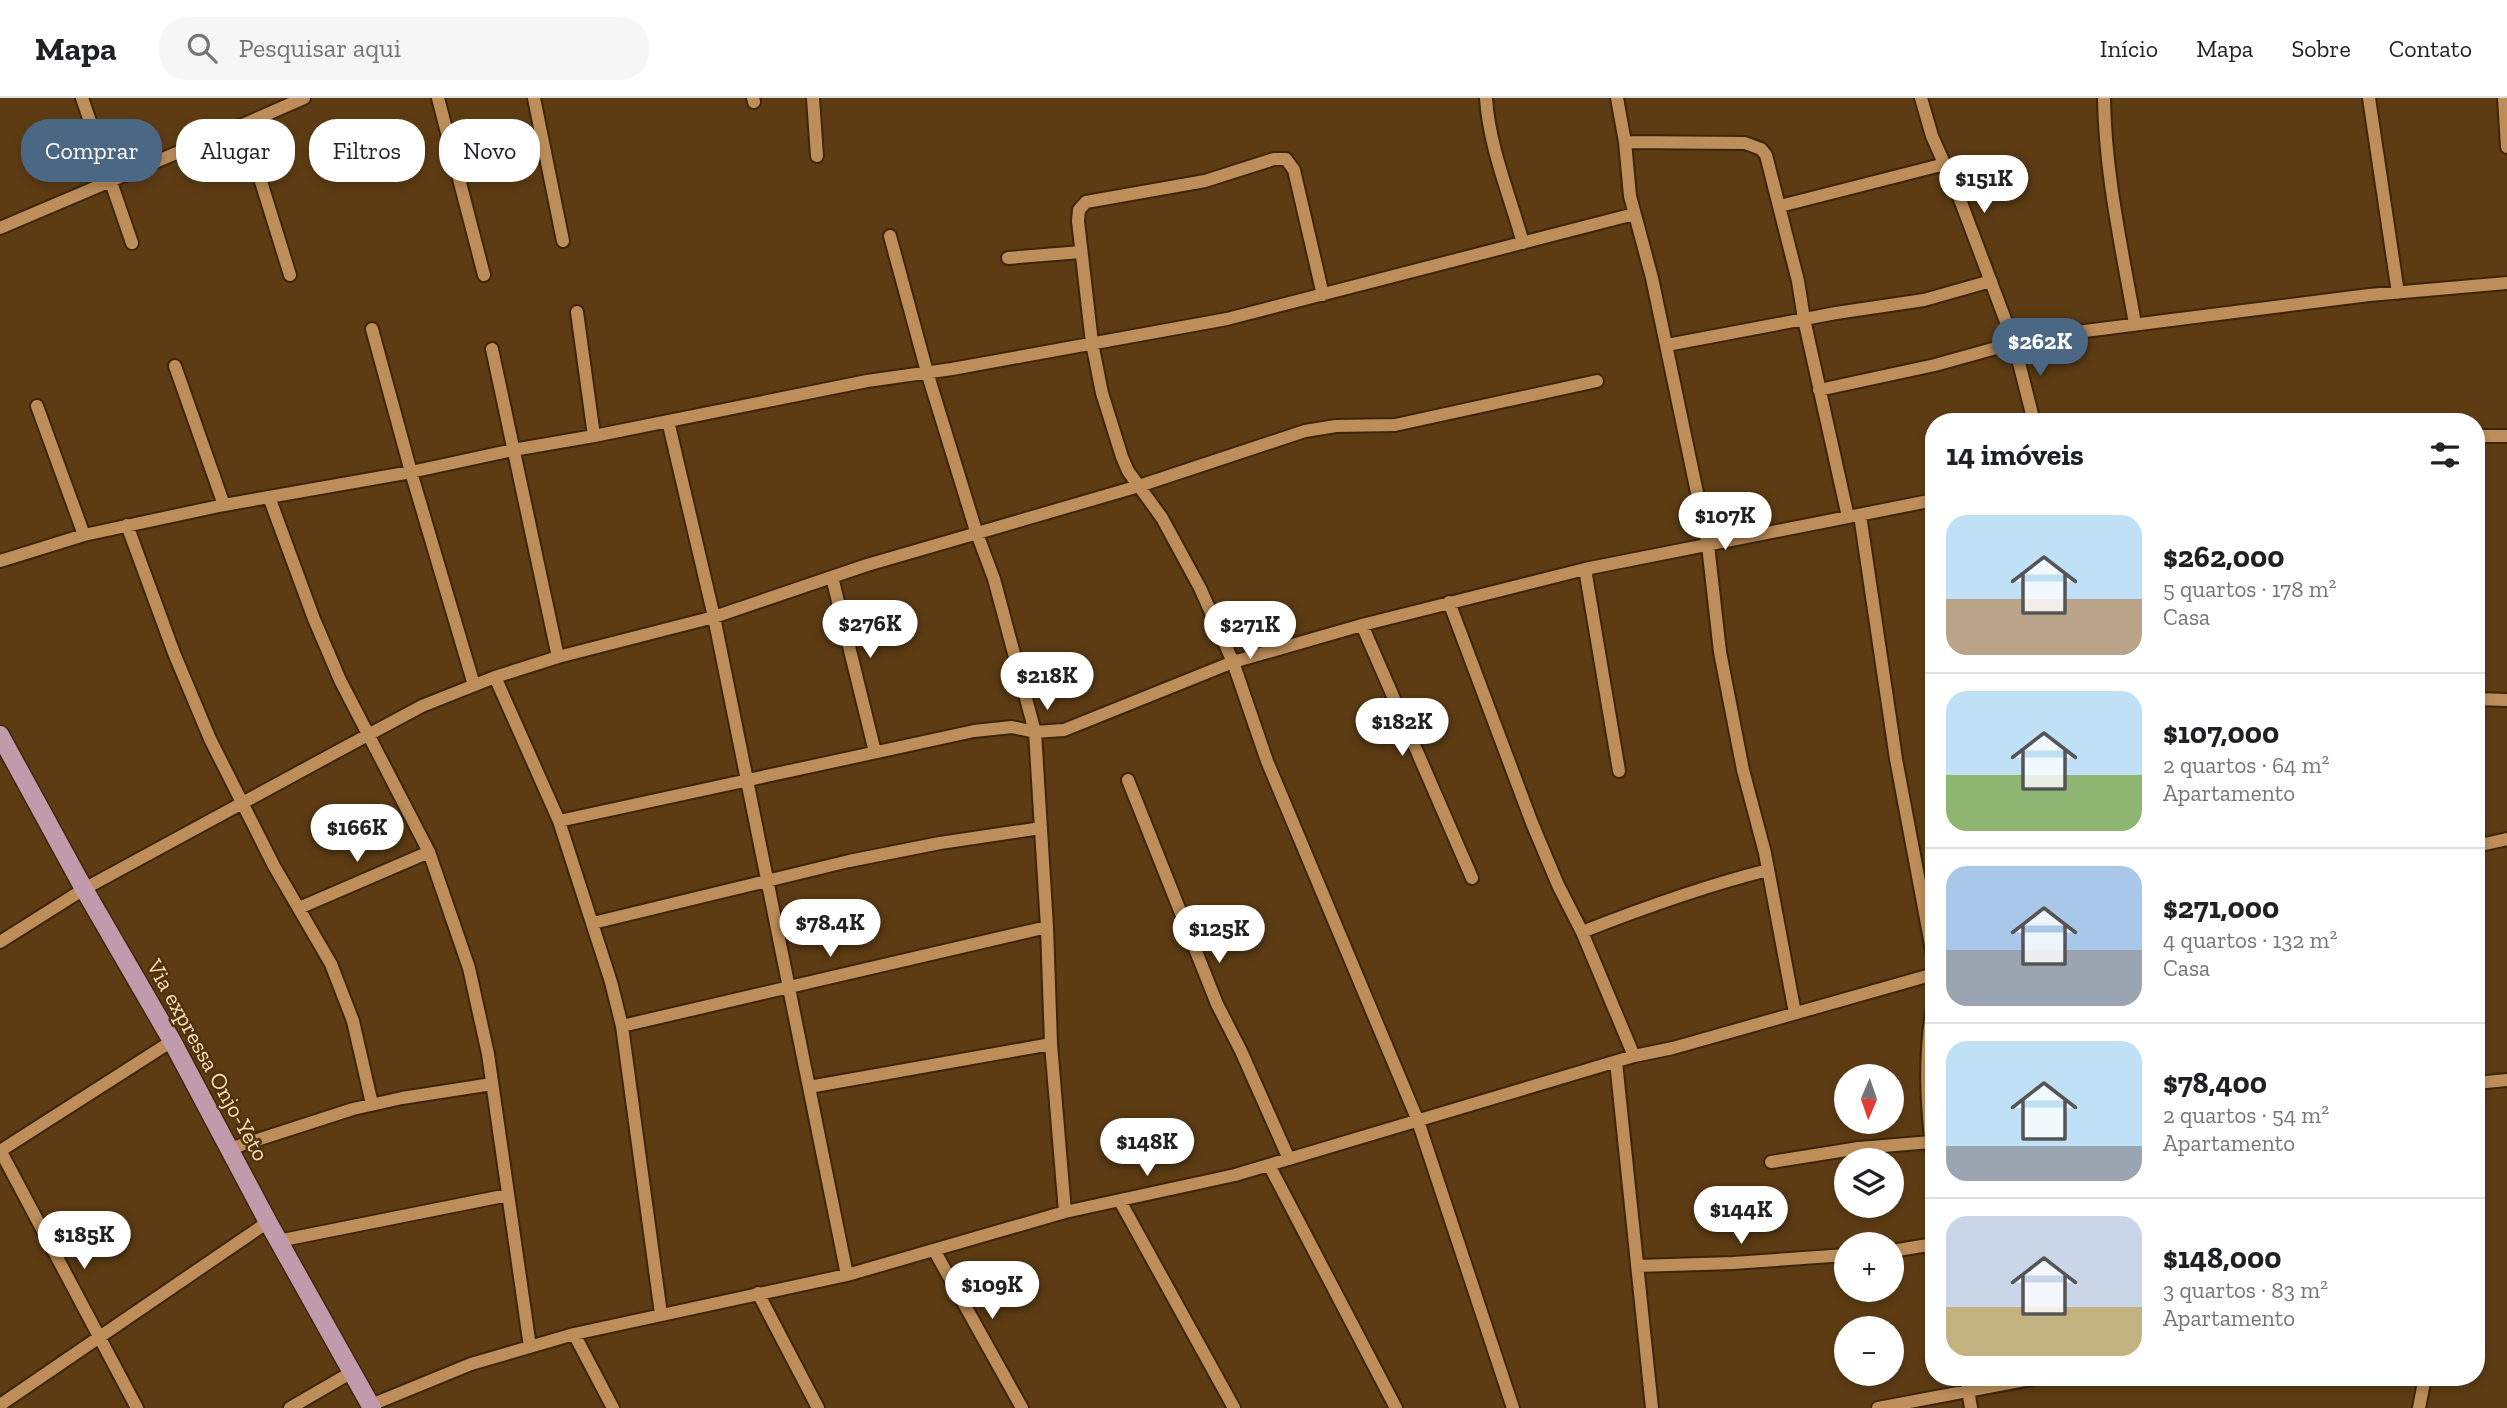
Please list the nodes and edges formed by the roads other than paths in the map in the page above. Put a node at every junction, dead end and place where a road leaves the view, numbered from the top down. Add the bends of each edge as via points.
1 (82, 98) edge
2 (304, 98) edge
3 (438, 98) edge
4 (534, 98) edge
5 (813, 98) edge
6 (1486, 98) edge
7 (1617, 98) edge
8 (1921, 98) edge
9 (2104, 98) edge
10 (2369, 98) edge
11 (2504, 98) edge
12 (89, 119) edge
13 (256, 119) edge
14 (1625, 142) junction
15 (2507, 147) edge
16 (817, 156) dead end
17 (1945, 164) junction
18 (108, 182) edge
19 (110, 182) edge
20 (261, 182) edge
21 (1780, 206) junction
22 (1634, 215) junction
23 (0, 228) edge
24 (890, 236) dead end
25 (563, 241) dead end
26 (132, 243) dead end
27 (1523, 243) junction
28 (1081, 252) junction
29 (1008, 258) dead end
30 (290, 275) dead end
31 (484, 275) dead end
32 (1991, 281) junction
33 (2507, 283) edge
34 (2398, 293) junction
35 (1323, 295) junction
36 (578, 312) dead end
37 (1804, 319) junction
38 (2136, 324) junction
39 (372, 329) dead end
40 (1092, 343) junction
41 (2014, 343) junction
42 (1667, 345) junction
43 (492, 349) dead end
44 (175, 366) dead end
45 (928, 372) junction
46 (1597, 381) dead end
47 (1819, 390) junction
48 (37, 406) dead end
49 (2032, 413) edge
50 (668, 422) junction
51 (594, 436) junction
52 (2485, 436) edge
53 (2507, 436) edge
54 (513, 450) junction
55 (411, 472) junction
56 (1139, 485) junction
57 (270, 497) junction
58 (1925, 502) edge
59 (224, 505) junction
60 (1854, 516) junction
61 (127, 525) junction
62 (976, 531) junction
63 (84, 535) junction
64 (1708, 545) junction
65 (0, 561) edge
66 (1585, 569) junction
67 (832, 577) junction
68 (1449, 602) junction
69 (714, 617) junction
70 (1362, 625) junction
71 (558, 657) junction
72 (1233, 662) junction
73 (495, 677) junction
74 (474, 685) junction
75 (2485, 699) edge
76 (2507, 700) edge
77 (1035, 732) junction
78 (369, 734) junction
79 (0, 736) edge
80 (875, 752) junction
81 (1619, 771) dead end
82 (746, 779) junction
83 (1128, 780) dead end
84 (241, 803) junction
85 (559, 821) junction
86 (1041, 828) junction
87 (2507, 839) edge
88 (2485, 844) edge
89 (429, 852) junction
90 (1768, 870) junction
91 (1472, 878) dead end
92 (766, 880) junction
93 (84, 889) junction
94 (299, 908) junction
95 (1925, 913) edge
96 (593, 923) junction
97 (1047, 927) junction
98 (1582, 932) junction
99 (0, 942) edge
100 (1925, 977) edge
101 (788, 986) junction
102 (1796, 1013) junction
103 (622, 1026) junction
104 (172, 1041) junction
105 (1051, 1044) junction
106 (1634, 1056) junction
107 (1616, 1062) junction
108 (2507, 1080) edge
109 (2485, 1082) edge
110 (492, 1084) junction
111 (808, 1087) junction
112 (372, 1104) junction
113 (1418, 1121) junction
114 (1925, 1142) edge
115 (229, 1149) junction
116 (0, 1151) edge
117 (1289, 1159) junction
118 (1771, 1162) dead end
119 (1269, 1165) junction
120 (508, 1195) junction
121 (1119, 1201) junction
122 (1065, 1212) junction
123 (268, 1222) junction
124 (278, 1241) junction
125 (1925, 1246) edge
126 (1904, 1249) edge
127 (934, 1250) junction
128 (1834, 1256) edge
129 (1637, 1266) junction
130 (847, 1275) junction
131 (758, 1293) junction
132 (661, 1314) junction
133 (574, 1334) junction
134 (100, 1337) junction
135 (530, 1347) junction
136 (352, 1372) junction
137 (1968, 1386) edge
138 (1998, 1386) edge
139 (2423, 1386) edge
140 (1969, 1392) junction
141 (0, 1405) edge
142 (371, 1406) edge
143 (137, 1408) edge
144 (290, 1408) edge
145 (613, 1408) edge
146 (818, 1408) edge
147 (1021, 1408) edge
148 (1234, 1408) edge
149 (1396, 1408) edge
150 (1513, 1408) edge
151 (1652, 1408) edge
152 (1878, 1408) edge
153 (1972, 1408) edge
154 (2419, 1408) edge

1 - 12 street
2 - 13 street
3 - 31 street
4 - 25 street
5 - 16 street
6 - 27 street via 1495,149
7 - 14 street
8 - 17 street
9 - 38 street via 2109,177
10 - 34 street
11 - 15 street
14 - 21 street via 1754,145 1766,155
14 - 22 street
17 - 21 street
17 - 32 street
18 - 23 street
19 - 26 street
20 - 30 street
21 - 37 street
22 - 27 street
22 - 42 street
24 - 45 street
27 - 35 street
28 - 29 street
28 - 35 street via 1079,210 1086,202 1205,181 1282,158 1294,170
28 - 40 street
32 - 37 street via 1924,300
32 - 41 street
33 - 34 street
34 - 38 street
35 - 40 street via 1227,320
36 - 51 street
37 - 42 street
37 - 47 street
38 - 41 street
39 - 55 street
40 - 45 street
40 - 56 street via 1119,450
41 - 47 street
41 - 49 street
42 - 64 street
43 - 54 street
44 - 59 street
45 - 50 street
45 - 62 street
46 - 56 street via 1395,425 1305,431
47 - 60 street
48 - 63 street
50 - 51 street
50 - 69 street
51 - 54 street
52 - 53 street
54 - 55 street
54 - 71 street
55 - 57 street
55 - 74 street
56 - 62 street
56 - 72 street via 1200,588
57 - 59 street
57 - 78 street via 314,618
58 - 60 street
59 - 61 street
60 - 64 street
60 - 95 street
61 - 63 street
61 - 84 street via 174,653
62 - 67 street
62 - 77 street via 995,579
63 - 65 street
64 - 66 street
64 - 90 street via 1720,652
66 - 68 street
66 - 81 street
67 - 69 street
67 - 80 street
68 - 70 street
68 - 98 street via 1532,823
69 - 71 street
69 - 82 street
70 - 72 street
70 - 91 street
71 - 73 street
72 - 77 street via 1074,727
72 - 113 street via 1267,761
73 - 74 street
73 - 85 street
74 - 78 street
75 - 76 street
77 - 80 street via 995,728
77 - 86 street
78 - 84 street
78 - 89 street
79 - 93 main road, Via expressa Onjo-Yeto
80 - 82 street
82 - 85 street
82 - 92 street
83 - 117 street via 1217,1004
84 - 93 street
84 - 94 street
85 - 96 street
86 - 92 street via 940,842
86 - 97 street
87 - 88 street
89 - 94 street
89 - 110 street via 468,968
90 - 98 street via 1714,883
90 - 102 street
92 - 96 street
92 - 101 street
93 - 99 street
93 - 104 main road, Via expressa Onjo-Yeto
94 - 112 street via 331,964 353,1021
96 - 103 street
97 - 101 street
97 - 105 street
98 - 106 street
100 - 102 street
101 - 103 street
101 - 111 street
102 - 106 street
103 - 132 street
104 - 115 main road, Via expressa Onjo-Yeto
104 - 116 street
105 - 111 street
105 - 122 street
106 - 107 street
107 - 113 street
107 - 129 street
108 - 109 street
110 - 112 street
110 - 120 street
111 - 130 street
112 - 115 street
113 - 117 street
113 - 150 street
114 - 118 street
115 - 123 main road, Via expressa Onjo-Yeto
116 - 134 street
117 - 119 street
119 - 121 street
119 - 149 street
120 - 124 street
120 - 135 street
121 - 122 street
121 - 148 street
122 - 127 street
123 - 124 main road, Via expressa Onjo-Yeto
123 - 134 street
124 - 136 main road, Via expressa Onjo-Yeto
125 - 126 street
127 - 130 street
127 - 147 street
128 - 129 street
129 - 151 street
130 - 131 street
131 - 132 street
131 - 146 street
132 - 133 street
133 - 135 street
133 - 145 street
134 - 141 street
134 - 143 street
135 - 142 street via 471,1364
136 - 142 main road, Via expressa Onjo-Yeto
136 - 144 street
137 - 140 street
138 - 140 street
139 - 154 street
140 - 152 street
140 - 153 street

